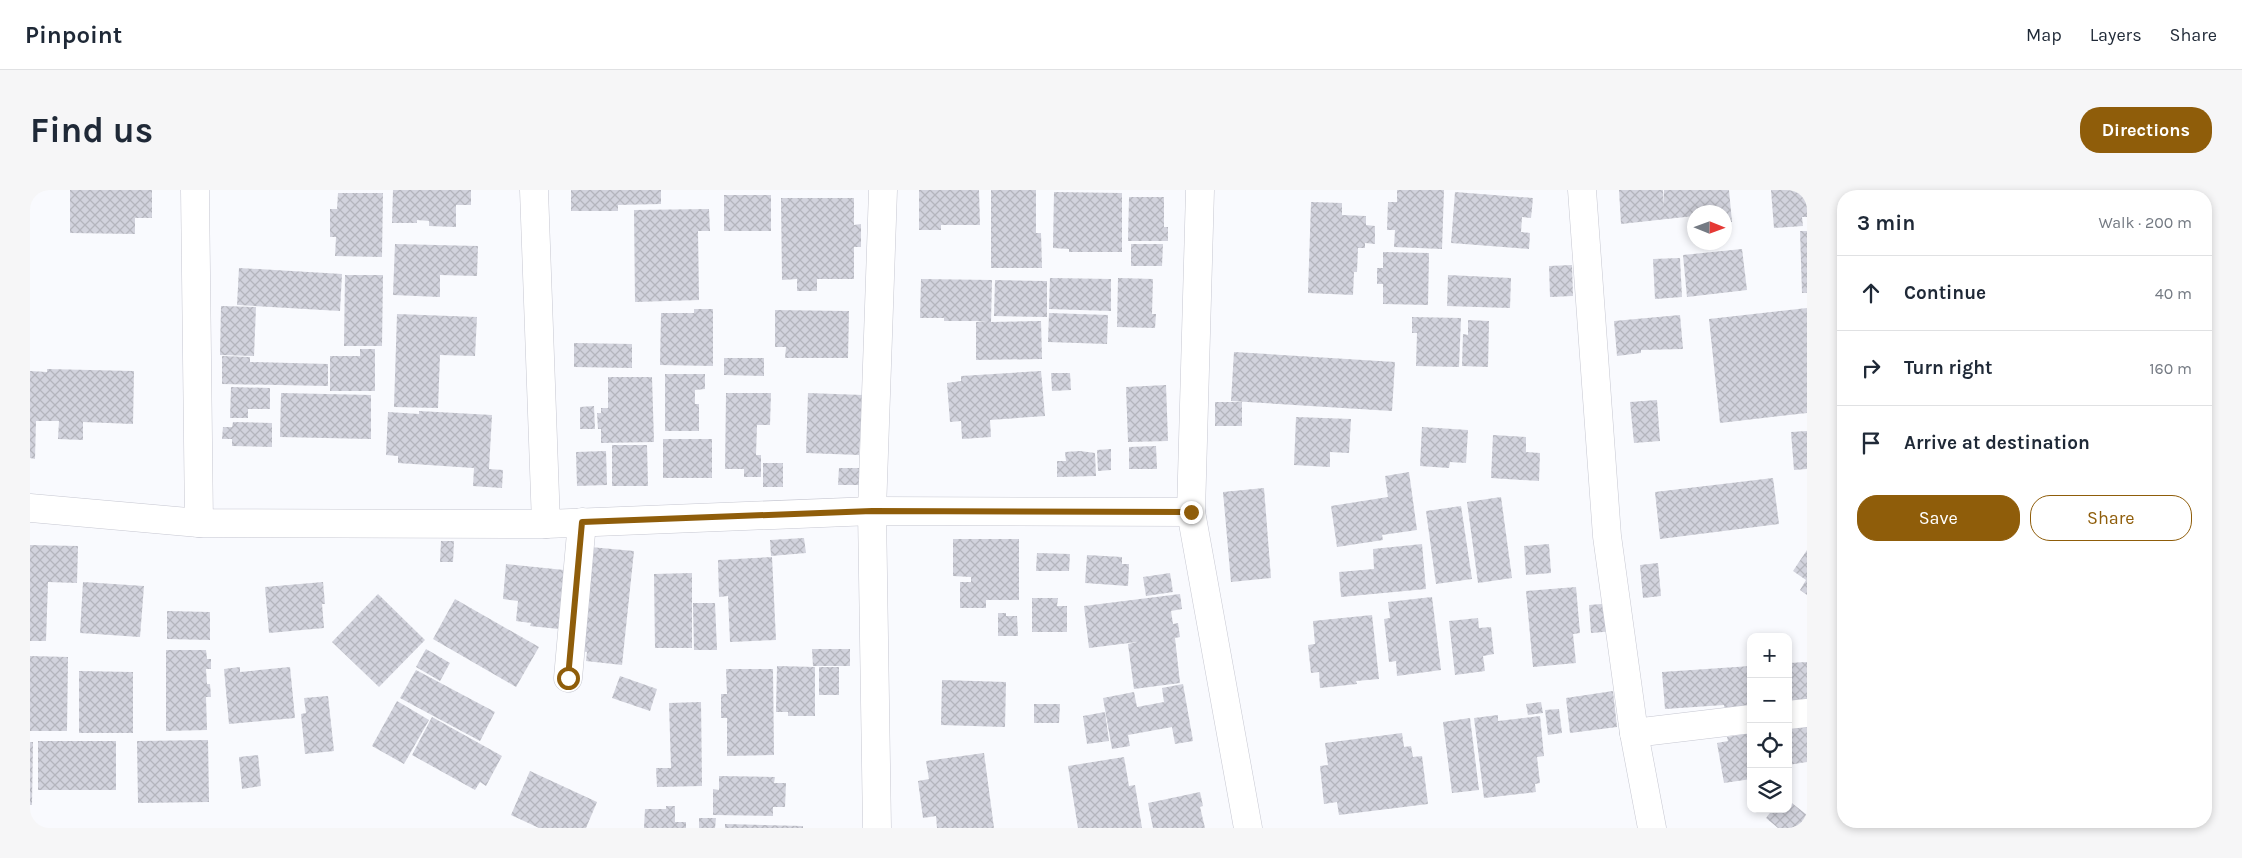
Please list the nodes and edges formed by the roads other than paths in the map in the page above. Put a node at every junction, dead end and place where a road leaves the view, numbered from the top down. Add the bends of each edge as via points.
1 (195, 190) edge
2 (534, 190) edge
3 (883, 190) edge
4 (1200, 190) edge
5 (1582, 190) edge
6 (30, 508) edge
7 (872, 511) junction
8 (1191, 512) junction
9 (582, 522) junction
10 (199, 523) junction
11 (546, 524) junction
12 (568, 678) dead end
13 (1807, 713) edge
14 (1792, 715) edge
15 (1747, 719) edge
16 (1634, 733) junction
17 (877, 828) edge
18 (1248, 828) edge
19 (1652, 828) edge

1 - 10 street
2 - 11 street
3 - 7 street
4 - 8 street
5 - 16 street via 1607,536
6 - 10 street
7 - 8 street
7 - 9 street
7 - 17 street
8 - 18 street
9 - 11 street
9 - 12 street
10 - 11 street
13 - 14 street
15 - 16 street
16 - 19 street

